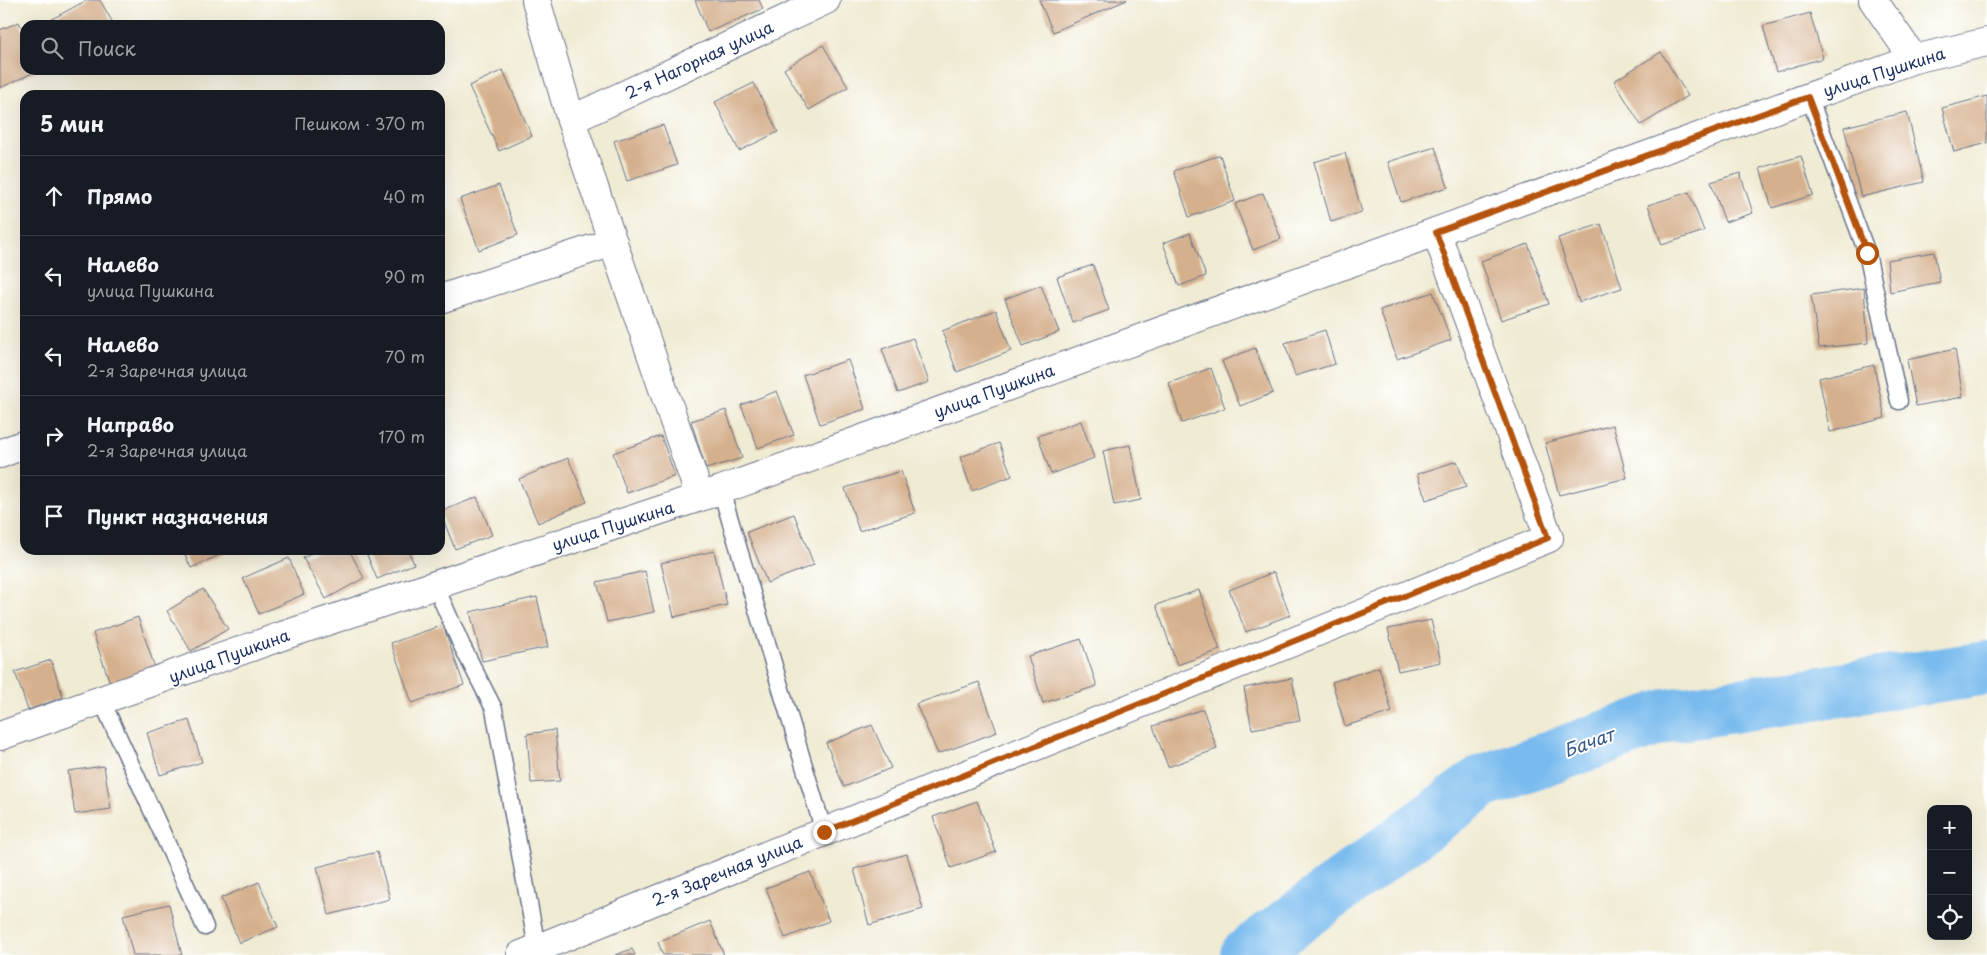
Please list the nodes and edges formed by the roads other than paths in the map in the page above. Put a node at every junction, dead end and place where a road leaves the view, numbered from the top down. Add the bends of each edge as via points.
1 (536, 0) edge
2 (826, 0) edge
3 (1873, 0) edge
4 (1987, 42) edge
5 (1914, 59) junction
6 (1808, 97) junction
7 (571, 120) junction
8 (1436, 232) junction
9 (613, 242) junction
10 (445, 297) edge
11 (1899, 401) dead end
12 (20, 446) edge
13 (0, 454) edge
14 (711, 493) junction
15 (435, 585) junction
16 (102, 701) junction
17 (0, 736) edge
18 (824, 832) junction
19 (205, 927) dead end
20 (529, 952) edge

1 - 7 street
2 - 7 street, 2-я Нагорная улица
3 - 5 street
4 - 5 street, улица Пушкина
5 - 6 street, улица Пушкина
6 - 8 street, улица Пушкина
6 - 11 lane via 1867,253
7 - 9 street
8 - 14 street, улица Пушкина
8 - 18 street, 2-я Заречная улица via 1548,538
9 - 10 street
9 - 14 street
12 - 13 street
14 - 15 street, улица Пушкина
14 - 18 lane
15 - 16 street, улица Пушкина
15 - 20 lane via 494,709
16 - 17 street, улица Пушкина
16 - 19 lane
18 - 20 street, 2-я Заречная улица

